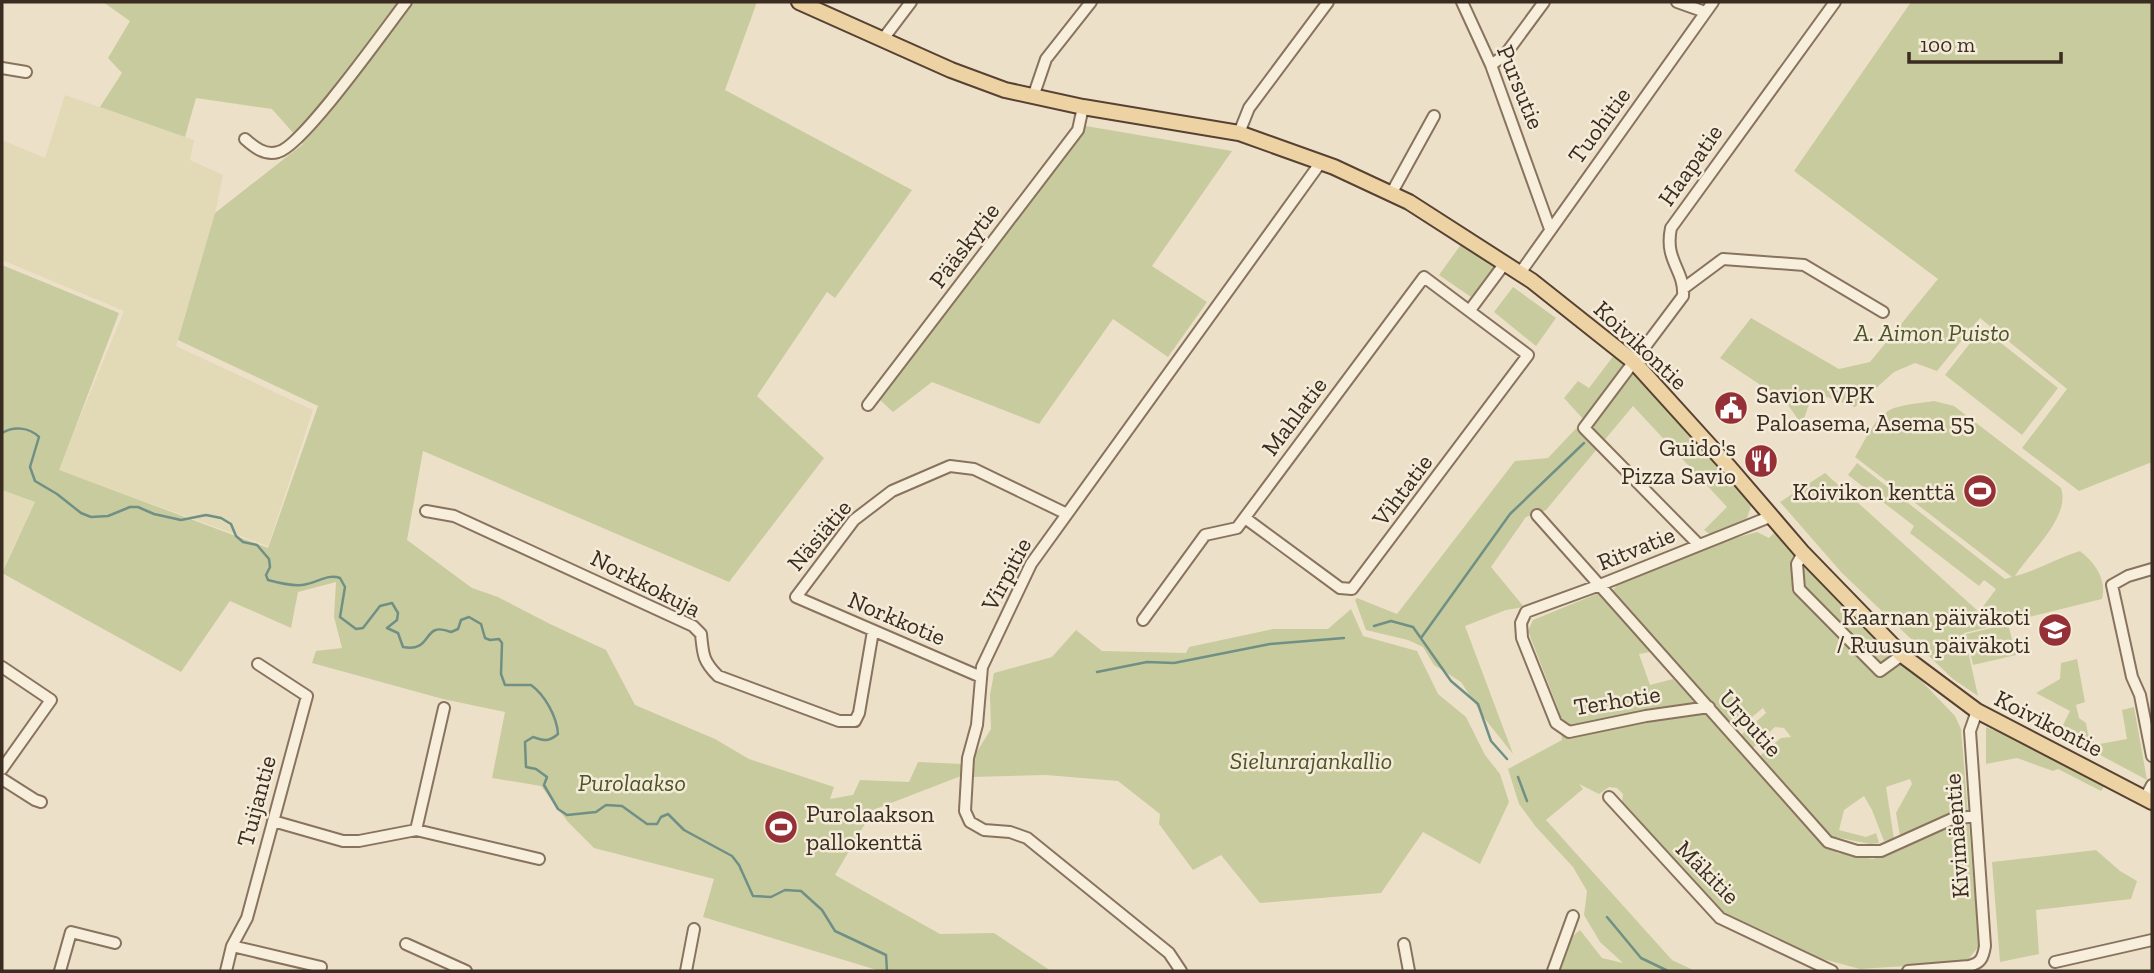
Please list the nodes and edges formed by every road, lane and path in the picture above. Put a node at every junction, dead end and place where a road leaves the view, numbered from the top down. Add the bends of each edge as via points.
1 (406, 2) edge
2 (799, 2) edge
3 (911, 2) edge
4 (1091, 2) edge
5 (1328, 2) edge
6 (1462, 2) edge
7 (1544, 2) edge
8 (1677, 2) edge
9 (1713, 2) edge
10 (1835, 2) edge
11 (1705, 12) junction
12 (883, 39) junction
13 (1491, 65) junction
14 (2, 68) edge
15 (26, 72) dead end
16 (1033, 97) junction
17 (1083, 107) junction
18 (1434, 116) dead end
19 (1239, 134) junction
20 (245, 139) dead end
21 (1321, 162) junction
22 (1391, 194) junction
23 (1550, 229) junction
24 (1505, 263) junction
25 (1520, 273) junction
26 (1684, 288) junction
27 (1470, 310) junction
28 (1883, 312) dead end
29 (1483, 321) joint
30 (1634, 362) junction
31 (868, 405) dead end
32 (426, 511) dead end
33 (1068, 514) junction
34 (1537, 515) dead end
35 (1772, 516) junction
36 (1245, 518) junction
37 (1699, 545) junction
38 (1803, 553) junction
39 (2152, 569) edge
40 (1600, 585) junction
41 (796, 597) joint
42 (1143, 620) dead end
43 (1521, 623) joint
44 (873, 631) junction
45 (1902, 655) junction
46 (258, 664) dead end
47 (2, 667) edge
48 (981, 677) junction
49 (444, 708) dead end
50 (1709, 708) junction
51 (1977, 711) junction
52 (2152, 751) edge
53 (2, 769) edge
54 (2, 779) edge
55 (2150, 795) edge
56 (1609, 797) dead end
57 (41, 802) dead end
58 (1976, 816) junction
59 (272, 821) junction
60 (416, 830) junction
61 (539, 859) dead end
62 (1573, 916) dead end
63 (695, 929) dead end
64 (2152, 940) edge
65 (115, 943) dead end
66 (406, 944) dead end
67 (1404, 944) dead end
68 (232, 946) junction
69 (2055, 962) dead end
70 (321, 967) dead end
71 (60, 971) edge
72 (226, 971) edge
73 (466, 971) edge
74 (686, 971) edge
75 (1181, 971) edge
76 (1409, 971) edge
77 (1553, 971) edge
78 (1832, 971) edge
79 (1908, 971) edge

1 - 20 street via 292,145 278,153 264,152
2 - 12 main road, Koivikontie
3 - 12 street
4 - 16 street via 1046,59
5 - 19 street via 1248,108
6 - 13 street, Pursutie
7 - 13 street via 1505,55
8 - 11 street
9 - 11 street, Tuohitie
10 - 26 street, Haapatie via 1671,228 1670,250
11 - 23 street, Tuohitie
12 - 16 main road, Koivikontie via 951,70
13 - 23 street, Pursutie
14 - 15 street
16 - 17 main road, Koivikontie
17 - 19 main road, Koivikontie
17 - 31 street, Pääskytie via 1078,130
18 - 22 street
19 - 21 main road, Koivikontie
21 - 22 main road, Koivikontie
21 - 33 street, Virpitie
22 - 24 main road, Koivikontie
23 - 25 street, Tuohitie
24 - 25 main road, Koivikontie
24 - 27 street
25 - 30 main road, Koivikontie
26 - 28 street via 1723,259 1804,265
26 - 30 street via 1680,303
27 - 29 street, Mahlatie
27 - 36 street, Mahlatie via 1427,274
29 - 36 street, Vihtatie via 1528,355 1355,587 1340,588
30 - 35 main road, Koivikontie
30 - 37 street via 1584,428
32 - 44 street, Norkkokuja via 454,516 693,626 701,634 707,665 718,676 839,721 855,721 859,713
33 - 41 street, Näsiätie via 974,469 950,466 892,491 854,520
33 - 48 street, Virpitie via 1031,564
34 - 40 street, Urputie
35 - 37 street, Ritvatie
35 - 38 main road, Koivikontie
36 - 42 street, Mahlatie via 1237,528 1205,535
37 - 40 street, Ritvatie
38 - 45 main road, Koivikontie
38 - 45 street via 1797,564 1799,589 1880,671
39 - 52 street via 2112,585
40 - 43 street, Ritvatie via 1526,612
40 - 50 street, Urputie
41 - 44 street, Norkkotie
43 - 50 street, Terhotie via 1522,638 1556,723 1569,732
44 - 48 street, Norkkotie
45 - 51 main road, Koivikontie
46 - 59 street, Tuijantie via 307,696
47 - 53 street via 51,700
48 - 75 street, Virpitie via 965,790 970,822 984,830 1027,838 1169,953
49 - 60 street
50 - 58 street, Urputie via 1828,842 1857,851 1881,851 1952,819
51 - 55 main road, Koivikontie
51 - 58 street, Kivimäentie via 1970,731
54 - 57 street
56 - 78 street, Mäkitie via 1720,918
58 - 79 street, Kivimäentie via 1985,946 1982,958 1969,966
59 - 60 street via 343,841
59 - 68 street, Tuijantie via 247,918
60 - 61 street
62 - 77 street
63 - 74 street
64 - 69 street
65 - 71 street via 71,932
66 - 73 street
67 - 76 street
68 - 70 street
68 - 72 street, Tuijantie

